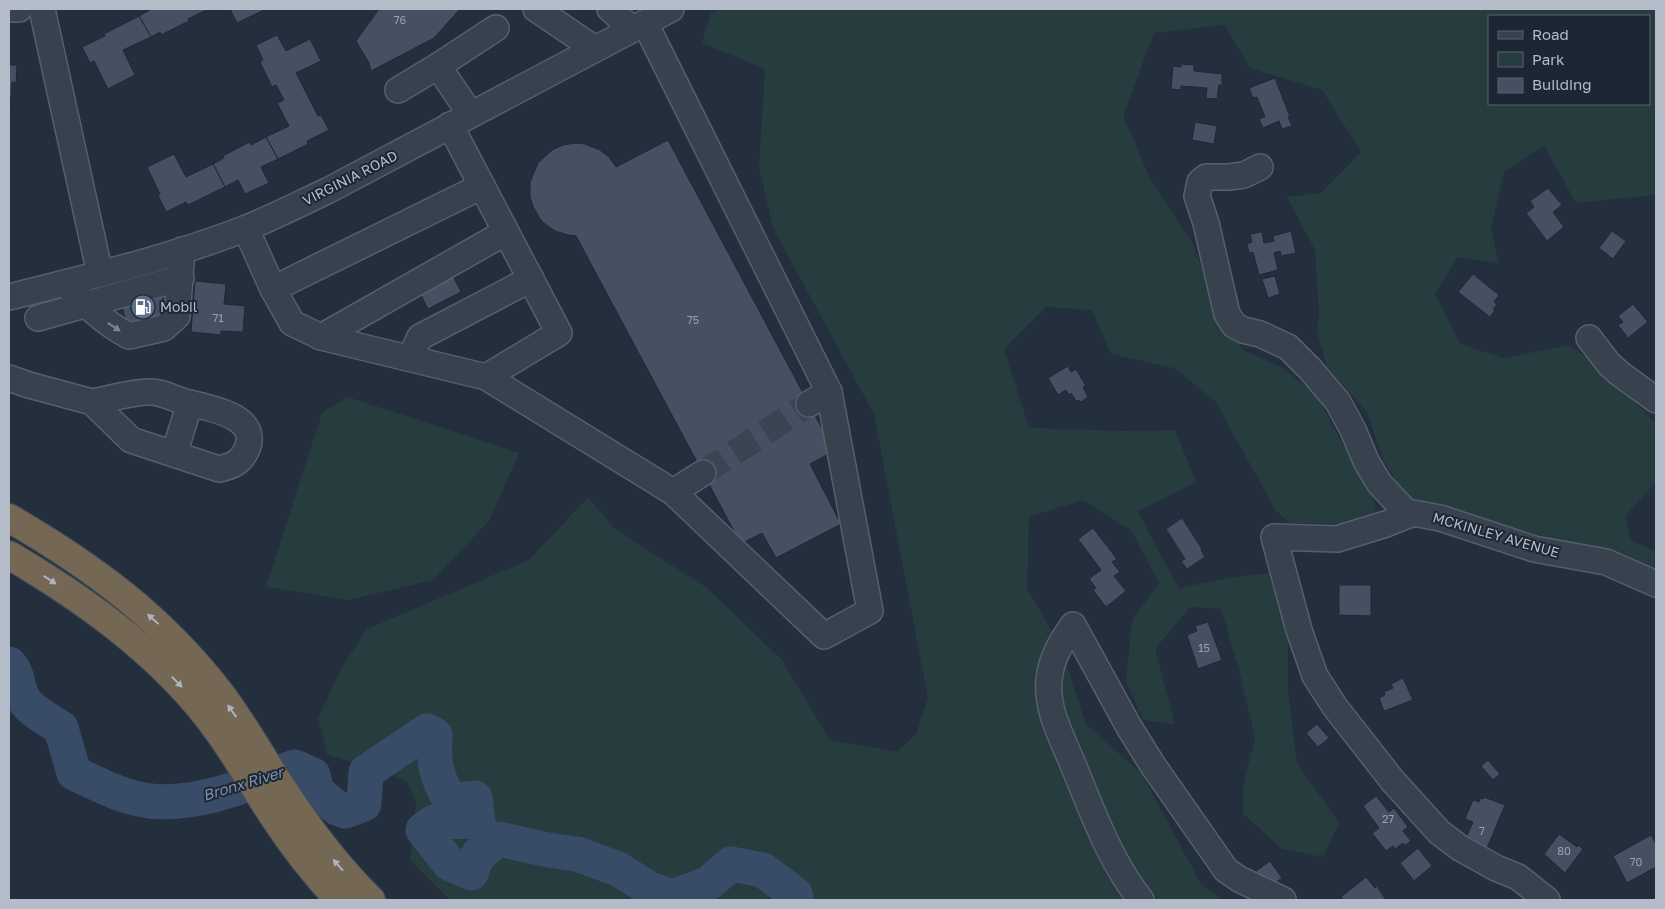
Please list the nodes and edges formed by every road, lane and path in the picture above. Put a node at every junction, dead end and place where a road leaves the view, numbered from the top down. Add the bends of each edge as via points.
1 (9, 9) edge
2 (19, 9) edge
3 (42, 9) edge
4 (536, 9) edge
5 (610, 9) edge
6 (671, 9) edge
7 (639, 26) junction
8 (496, 28) dead end
9 (595, 49) junction
10 (438, 66) junction
11 (398, 90) dead end
12 (460, 120) junction
13 (1260, 167) dead end
14 (482, 186) junction
15 (246, 229) junction
16 (506, 232) junction
17 (182, 250) junction
18 (100, 274) junction
19 (181, 278) junction
20 (531, 280) junction
21 (65, 283) junction
22 (273, 289) junction
23 (9, 297) edge
24 (86, 304) junction
25 (38, 318) dead end
26 (322, 337) junction
27 (1589, 338) dead end
28 (410, 358) junction
29 (486, 377) junction
30 (9, 378) edge
31 (1656, 400) edge
32 (92, 402) junction
33 (190, 403) junction
34 (174, 454) junction
35 (703, 473) tunnel mouth
36 (673, 492) junction
37 (1409, 515) junction
38 (9, 518) edge
39 (9, 555) edge
40 (1656, 584) edge
41 (243, 748) junction
42 (279, 804) junction
43 (339, 900) edge
44 (372, 900) edge
45 (1141, 900) edge
46 (1283, 900) edge
47 (1547, 900) edge

1 - 2 street
3 - 18 street
4 - 9 street
5 - 7 street
6 - 7 street, VIRGINIA ROAD
7 - 9 street, VIRGINIA ROAD
7 - 36 street via 819,398 870,611 824,636
8 - 10 street
9 - 12 street, VIRGINIA ROAD
10 - 11 street
10 - 12 street
12 - 14 street
12 - 15 street, VIRGINIA ROAD via 327,191
13 - 37 street via 1244,175 1206,177 1200,182 1197,196 1227,314 1234,325 1288,348 1310,368 1338,402 1379,483
14 - 16 street
14 - 22 street
15 - 17 street, VIRGINIA ROAD
15 - 22 street
16 - 20 street
16 - 26 street
17 - 18 street, VIRGINIA ROAD
17 - 19 street
18 - 21 street, VIRGINIA ROAD
19 - 24 street
24 -> 19 street via 111,326 129,336 164,328 177,316
20 - 28 street via 420,337
20 - 29 street via 559,333
21 - 23 street, VIRGINIA ROAD
21 - 24 street
22 - 26 street via 292,323
24 - 25 street
26 - 28 street
27 - 31 street via 1614,368
28 - 29 street
29 - 36 street
30 - 32 street
32 - 33 street via 150,392
32 - 34 street via 131,440
33 - 34 street
33 - 34 street via 232,414 244,424 248,436 247,449 233,466 219,468
35 - 36 street
37 - 40 street, MCKINLEY AVENUE via 1440,518 1534,549 1606,562
37 - 47 street, MCKINLEY AVENUE via 1338,539 1274,536 1315,676 1392,780 1439,832 1460,848 1518,876
41 -> 38 highway via 231,709 210,680 149,615 93,571
39 -> 41 highway via 77,598 133,641
41 - 42 highway
42 - 43 highway via 307,864
44 -> 42 highway
45 - 46 street via 1127,883 1102,835 1056,728 1049,680 1055,654 1073,625 1152,764 1226,870

